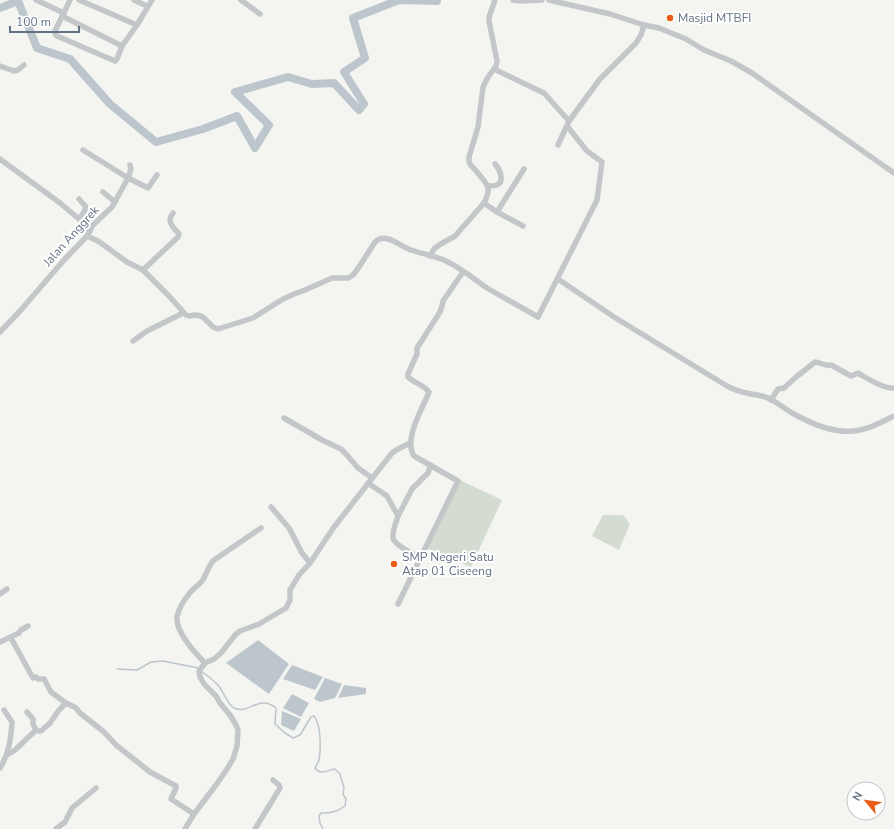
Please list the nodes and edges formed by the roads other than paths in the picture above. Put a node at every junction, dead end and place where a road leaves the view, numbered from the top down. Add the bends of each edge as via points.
1 (36, 0) edge
2 (70, 0) edge
3 (78, 0) edge
4 (134, 0) edge
5 (152, 0) edge
6 (241, 0) edge
7 (495, 0) edge
8 (513, 0) edge
9 (542, 0) edge
10 (549, 0) edge
11 (148, 6) junction
12 (260, 14) dead end
13 (63, 15) junction
14 (137, 25) junction
15 (644, 25) junction
16 (122, 46) junction
17 (24, 65) dead end
18 (0, 66) edge
19 (494, 69) junction
20 (568, 123) junction
21 (558, 145) dead end
22 (83, 150) dead end
23 (0, 159) edge
24 (496, 164) dead end
25 (130, 165) dead end
26 (524, 169) dead end
27 (894, 173) edge
28 (157, 176) dead end
29 (128, 178) junction
30 (487, 186) junction
31 (104, 192) dead end
32 (79, 199) dead end
33 (115, 202) junction
34 (484, 203) junction
35 (497, 212) junction
36 (173, 213) dead end
37 (79, 219) junction
38 (523, 226) dead end
39 (88, 234) junction
40 (430, 256) junction
41 (143, 270) junction
42 (464, 272) junction
43 (558, 279) junction
44 (183, 313) junction
45 (0, 332) edge
46 (133, 341) dead end
47 (894, 388) edge
48 (771, 400) junction
49 (894, 416) edge
50 (284, 418) dead end
51 (410, 443) junction
52 (431, 465) junction
53 (370, 480) junction
54 (270, 507) dead end
55 (398, 516) junction
56 (261, 528) dead end
57 (421, 558) junction
58 (310, 563) junction
59 (7, 589) dead end
60 (0, 594) edge
61 (398, 604) dead end
62 (28, 626) dead end
63 (11, 638) junction
64 (0, 642) edge
65 (204, 663) junction
66 (66, 702) junction
67 (4, 710) dead end
68 (27, 712) dead end
69 (36, 730) junction
70 (7, 755) junction
71 (0, 768) edge
72 (273, 780) dead end
73 (96, 788) dead end
74 (194, 814) junction
75 (56, 829) edge
76 (185, 829) edge
77 (255, 829) edge

1 - 13 street
2 - 13 street
3 - 14 street
4 - 11 street
5 - 11 street
6 - 12 street
7 - 19 street via 489,17 497,61
8 - 9 street
10 - 15 street
11 - 14 street
13 - 16 street
13 - 16 street via 54,31 57,36 115,61
14 - 16 street
15 - 20 street via 636,43 600,78
15 - 27 street via 686,39 743,67
17 - 18 street via 14,71
19 - 20 street via 544,93
19 - 30 street via 483,87 478,127 469,157 470,164
20 - 21 street
20 - 43 street via 587,151 602,162 597,200
22 - 29 street
23 - 37 street
24 - 30 street via 500,168 502,179 496,186
25 - 29 street, Jalan Anggrek
26 - 35 street
28 - 29 street via 147,188
29 - 33 street, Jalan Anggrek
30 - 34 street via 488,192
31 - 33 street
32 - 37 street via 86,207
33 - 39 street, Jalan Anggrek
34 - 35 street
34 - 40 street via 455,236 434,249
35 - 38 street
36 - 41 street via 170,222 178,236
37 - 39 street
39 - 41 street via 127,262
39 - 45 street, Jalan Anggrek
40 - 42 street
40 - 44 street via 388,238 379,238 350,277 332,278 283,299 243,322 218,329 201,316
41 - 44 street
42 - 43 street via 538,317
42 - 51 street via 443,301 440,312 417,348 418,354 408,374 410,379 429,392
43 - 48 street via 614,317 727,386
44 - 46 street
47 - 48 street via 882,386 858,373 851,376 831,365 815,362 784,388 778,389
48 - 49 street via 811,423 839,431 861,430
50 - 53 street via 341,449
51 - 52 street via 414,456
51 - 53 street via 395,450
52 - 55 street via 428,473 412,489
52 - 57 street via 458,481
53 - 55 street via 387,496
53 - 58 street
54 - 58 street via 289,528
55 - 57 street via 394,541
56 - 65 street via 214,560 179,611 177,620 180,629
57 - 61 street
58 - 65 street via 292,587 286,608 259,624 240,631 221,653
59 - 60 street
62 - 63 street
63 - 64 street
63 - 66 street via 33,678 44,679 51,692
65 - 74 street via 199,672 200,677 234,720 238,740 236,752 228,768
66 - 69 street via 50,723 41,731
66 - 74 street via 148,770 176,786 171,799
67 - 70 street via 12,722
68 - 69 street
69 - 70 street via 16,750
70 - 71 street
72 - 77 street via 280,788
73 - 75 street via 72,808 64,822
74 - 76 street

